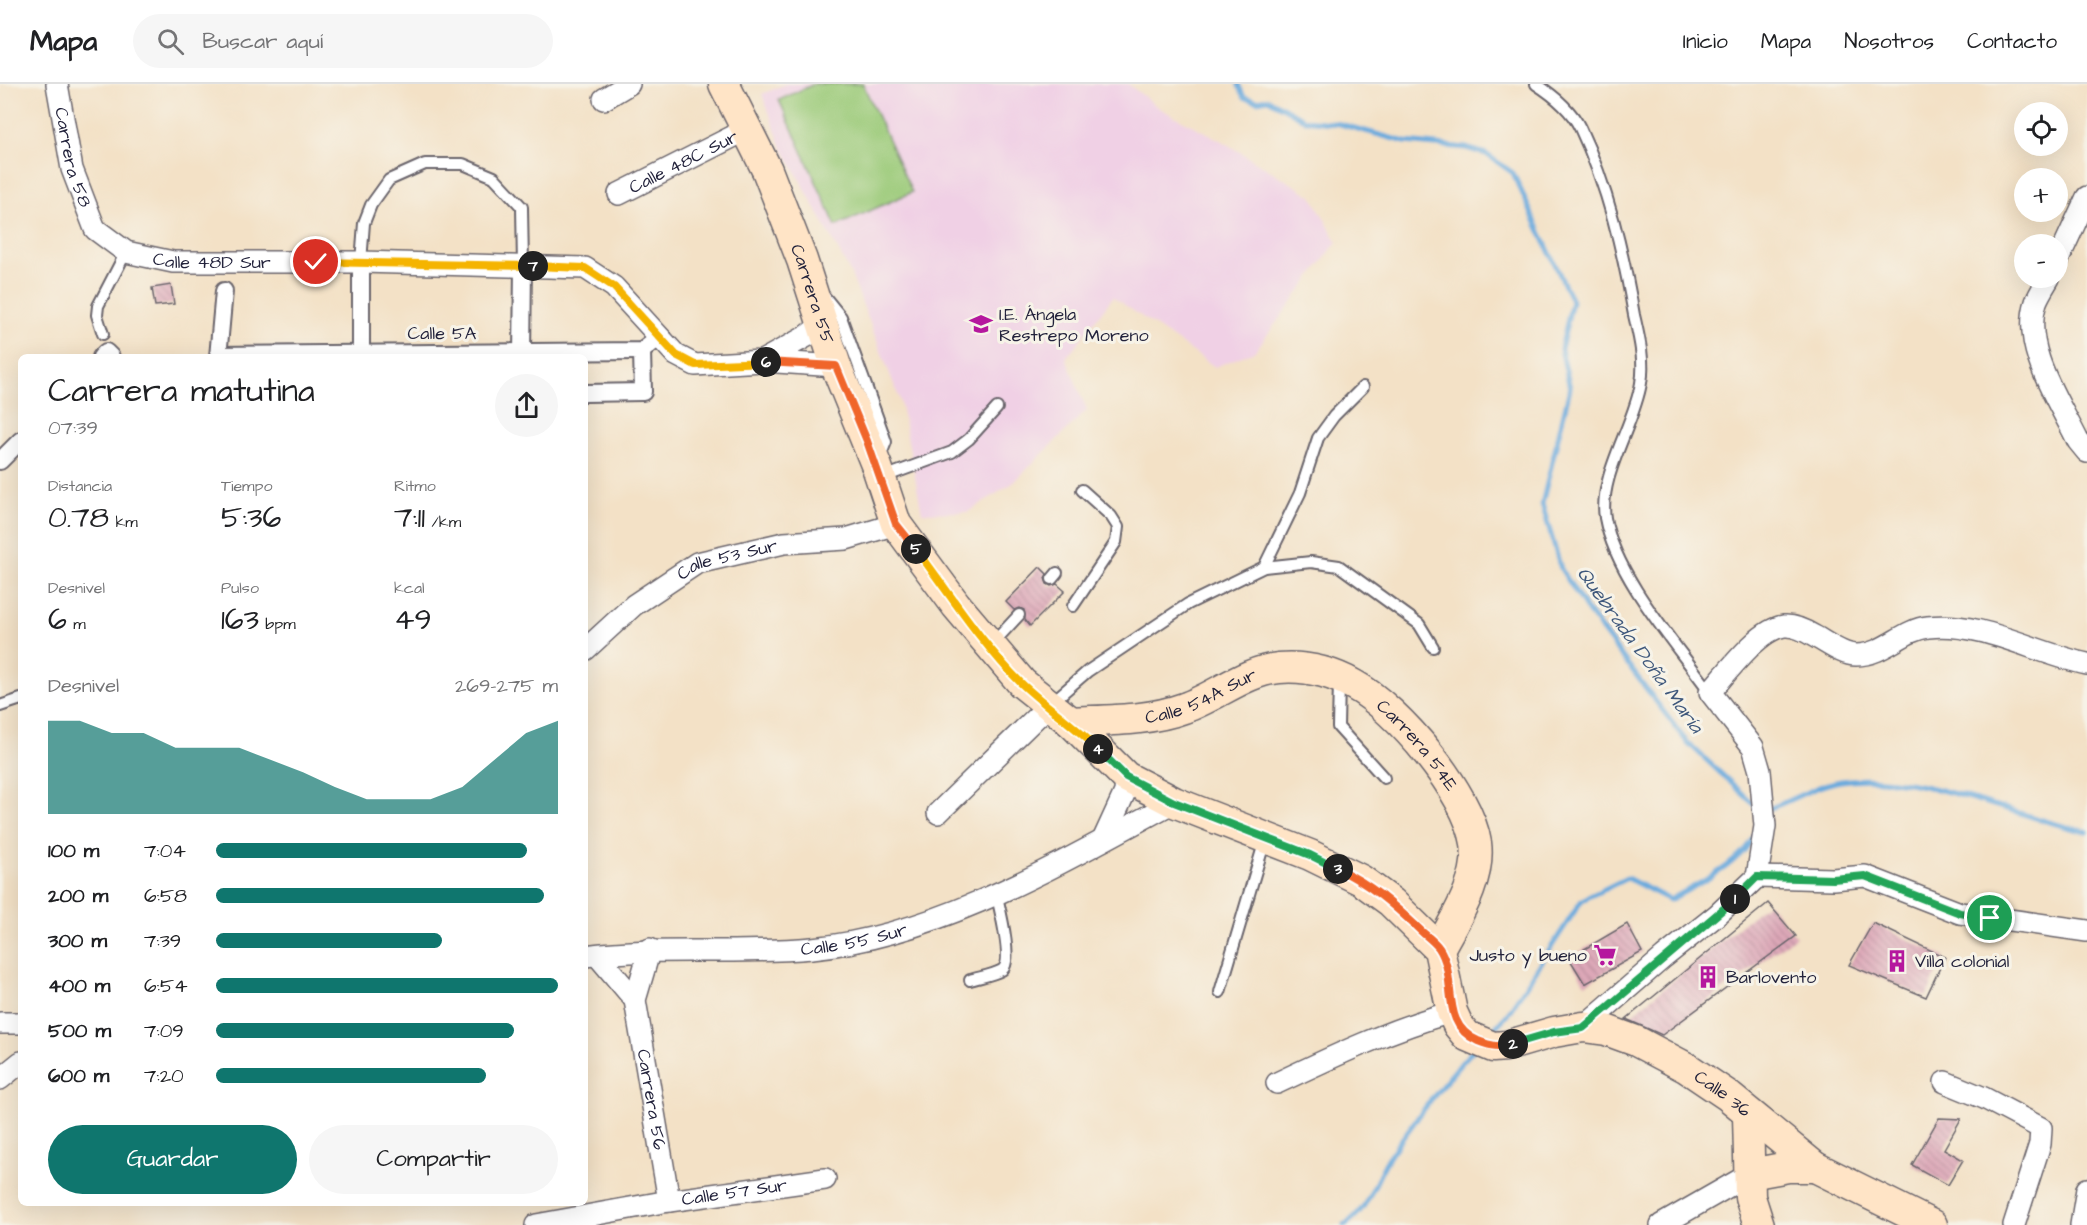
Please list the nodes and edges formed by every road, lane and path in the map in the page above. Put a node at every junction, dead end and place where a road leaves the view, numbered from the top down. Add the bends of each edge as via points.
1 (57, 84) edge
2 (629, 84) edge
3 (724, 84) edge
4 (1536, 84) edge
5 (604, 99) dead end
6 (748, 129) junction
7 (619, 194) dead end
8 (2087, 197) edge
9 (95, 229) joint
10 (2068, 238) edge
11 (126, 252) junction
12 (361, 262) junction
13 (523, 266) junction
14 (809, 280) junction
15 (2044, 288) edge
16 (224, 291) dead end
17 (822, 324) junction
18 (103, 334) dead end
19 (661, 336) junction
20 (642, 351) junction
21 (218, 354) edge
22 (361, 354) edge
23 (522, 354) edge
24 (762, 362) junction
25 (836, 366) junction
26 (1364, 387) dead end
27 (588, 393) edge
28 (997, 408) dead end
29 (18, 443) edge
30 (2087, 452) edge
31 (0, 461) edge
32 (879, 473) junction
33 (1083, 490) dead end
34 (896, 524) junction
35 (1264, 567) junction
36 (1073, 606) dead end
37 (1019, 615) dead end
38 (990, 646) junction
39 (1433, 647) dead end
40 (588, 648) edge
41 (2087, 664) edge
42 (1334, 675) junction
43 (1710, 692) junction
44 (18, 700) edge
45 (0, 706) edge
46 (1060, 714) junction
47 (1126, 777) junction
48 (1384, 778) dead end
49 (1174, 802) junction
50 (938, 813) dead end
51 (1266, 838) junction
52 (1103, 840) junction
53 (1757, 877) junction
54 (996, 892) junction
55 (2087, 931) edge
56 (650, 949) junction
57 (1439, 949) junction
58 (591, 956) edge
59 (970, 980) dead end
60 (1220, 992) dead end
61 (635, 1000) junction
62 (0, 1023) edge
63 (18, 1023) edge
64 (1583, 1028) junction
65 (1471, 1032) junction
66 (18, 1064) edge
67 (0, 1079) edge
68 (1945, 1082) dead end
69 (1277, 1083) dead end
70 (1748, 1114) junction
71 (1815, 1167) junction
72 (825, 1179) dead end
73 (1740, 1186) junction
74 (2087, 1189) edge
75 (669, 1201) junction
76 (536, 1225) edge
77 (1661, 1225) edge
78 (1759, 1225) edge
79 (1932, 1225) edge
80 (2014, 1225) edge
81 (2081, 1225) edge

1 - 9 street, Carrera 58 via 72,169
2 - 5 street
3 - 6 main road, Carrera 55
4 - 43 lane via 1555,95 1579,126 1613,216 1642,356 1641,383 1609,476 1604,516 1614,551 1629,579
6 - 7 street, Calle 48C Sur
6 - 14 main road, Carrera 55
8 - 10 street
9 - 11 street, Calle 48D Sur
11 - 12 street, Calle 48D Sur via 173,262
11 - 18 lane via 98,306
12 - 13 street, Calle 48D Sur
12 - 13 lane via 364,223 389,180 425,164 463,164 494,177 522,207
12 - 22 street
13 - 19 street, Calle 48D Sur via 585,268 614,287
13 - 23 street
14 - 17 main road, Carrera 55
14 - 32 lane via 842,317 886,442
15 - 30 street via 2033,322 2036,351 2078,441
16 - 21 street
17 - 24 street
17 - 25 main road, Carrera 55
19 - 20 street
19 - 24 street, Calle 48D Sur via 676,355 695,365
20 - 23 street, Calle 5A
20 - 27 street via 643,392
24 - 25 street
25 - 32 main road, Carrera 55
26 - 35 lane via 1318,438 1300,493
28 - 32 lane via 952,452
29 - 31 street
32 - 34 main road, Carrera 55
33 - 36 lane via 1118,527 1116,542
34 - 38 main road, Carrera 55
34 - 40 street, Calle 53 Sur via 846,539 784,543 697,563 634,605
35 - 39 lane via 1311,562 1339,566 1419,624
35 - 46 lane via 1188,603 1088,671
37 - 38 lane
38 - 46 main road, Carrera 55 via 1022,683
41 - 43 street via 1973,629 1924,627 1876,652 1854,655 1786,626 1771,630 1741,656
42 - 46 main road, Calle 54A Sur via 1305,668 1279,668 1253,674 1180,710 1121,719
42 - 48 lane via 1338,727
42 - 57 main road, Carrera 54E via 1377,699 1437,764 1465,807 1476,844 1473,880
43 - 53 street via 1753,747 1760,771 1765,826
44 - 45 lane
46 - 47 main road, Carrera 55
46 - 50 street
47 - 49 main road, Carrera 55
47 - 52 street via 1125,792
49 - 51 main road, Carrera 55
49 - 52 street, Calle 55 Sur
51 - 57 main road, Carrera 55 via 1361,880 1391,902
51 - 60 lane
52 - 54 street, Calle 55 Sur
53 - 55 street via 1865,876 1960,913
53 - 64 street via 1718,915
54 - 56 street, Calle 55 Sur via 900,930 845,943 774,951
54 - 59 lane via 1006,964 1003,969
56 - 58 street, Calle 55 Sur
56 - 61 street, Carrera 56
57 - 65 main road
58 - 61 street
61 - 75 street, Carrera 56
62 - 63 street
64 - 65 main road, Calle 36
64 - 70 main road, Calle 36 via 1606,1030 1636,1041 1686,1068
65 - 69 street via 1409,1024
66 - 67 street
68 - 80 street via 2041,1128 2040,1144
70 - 71 main road, Calle 36
70 - 73 main road
71 - 73 main road via 1788,1167
71 - 79 main road, Calle 36
72 - 75 street, Calle 57 Sur
73 - 77 street
73 - 78 main road
74 - 81 street
75 - 76 street, Calle 57 Sur

